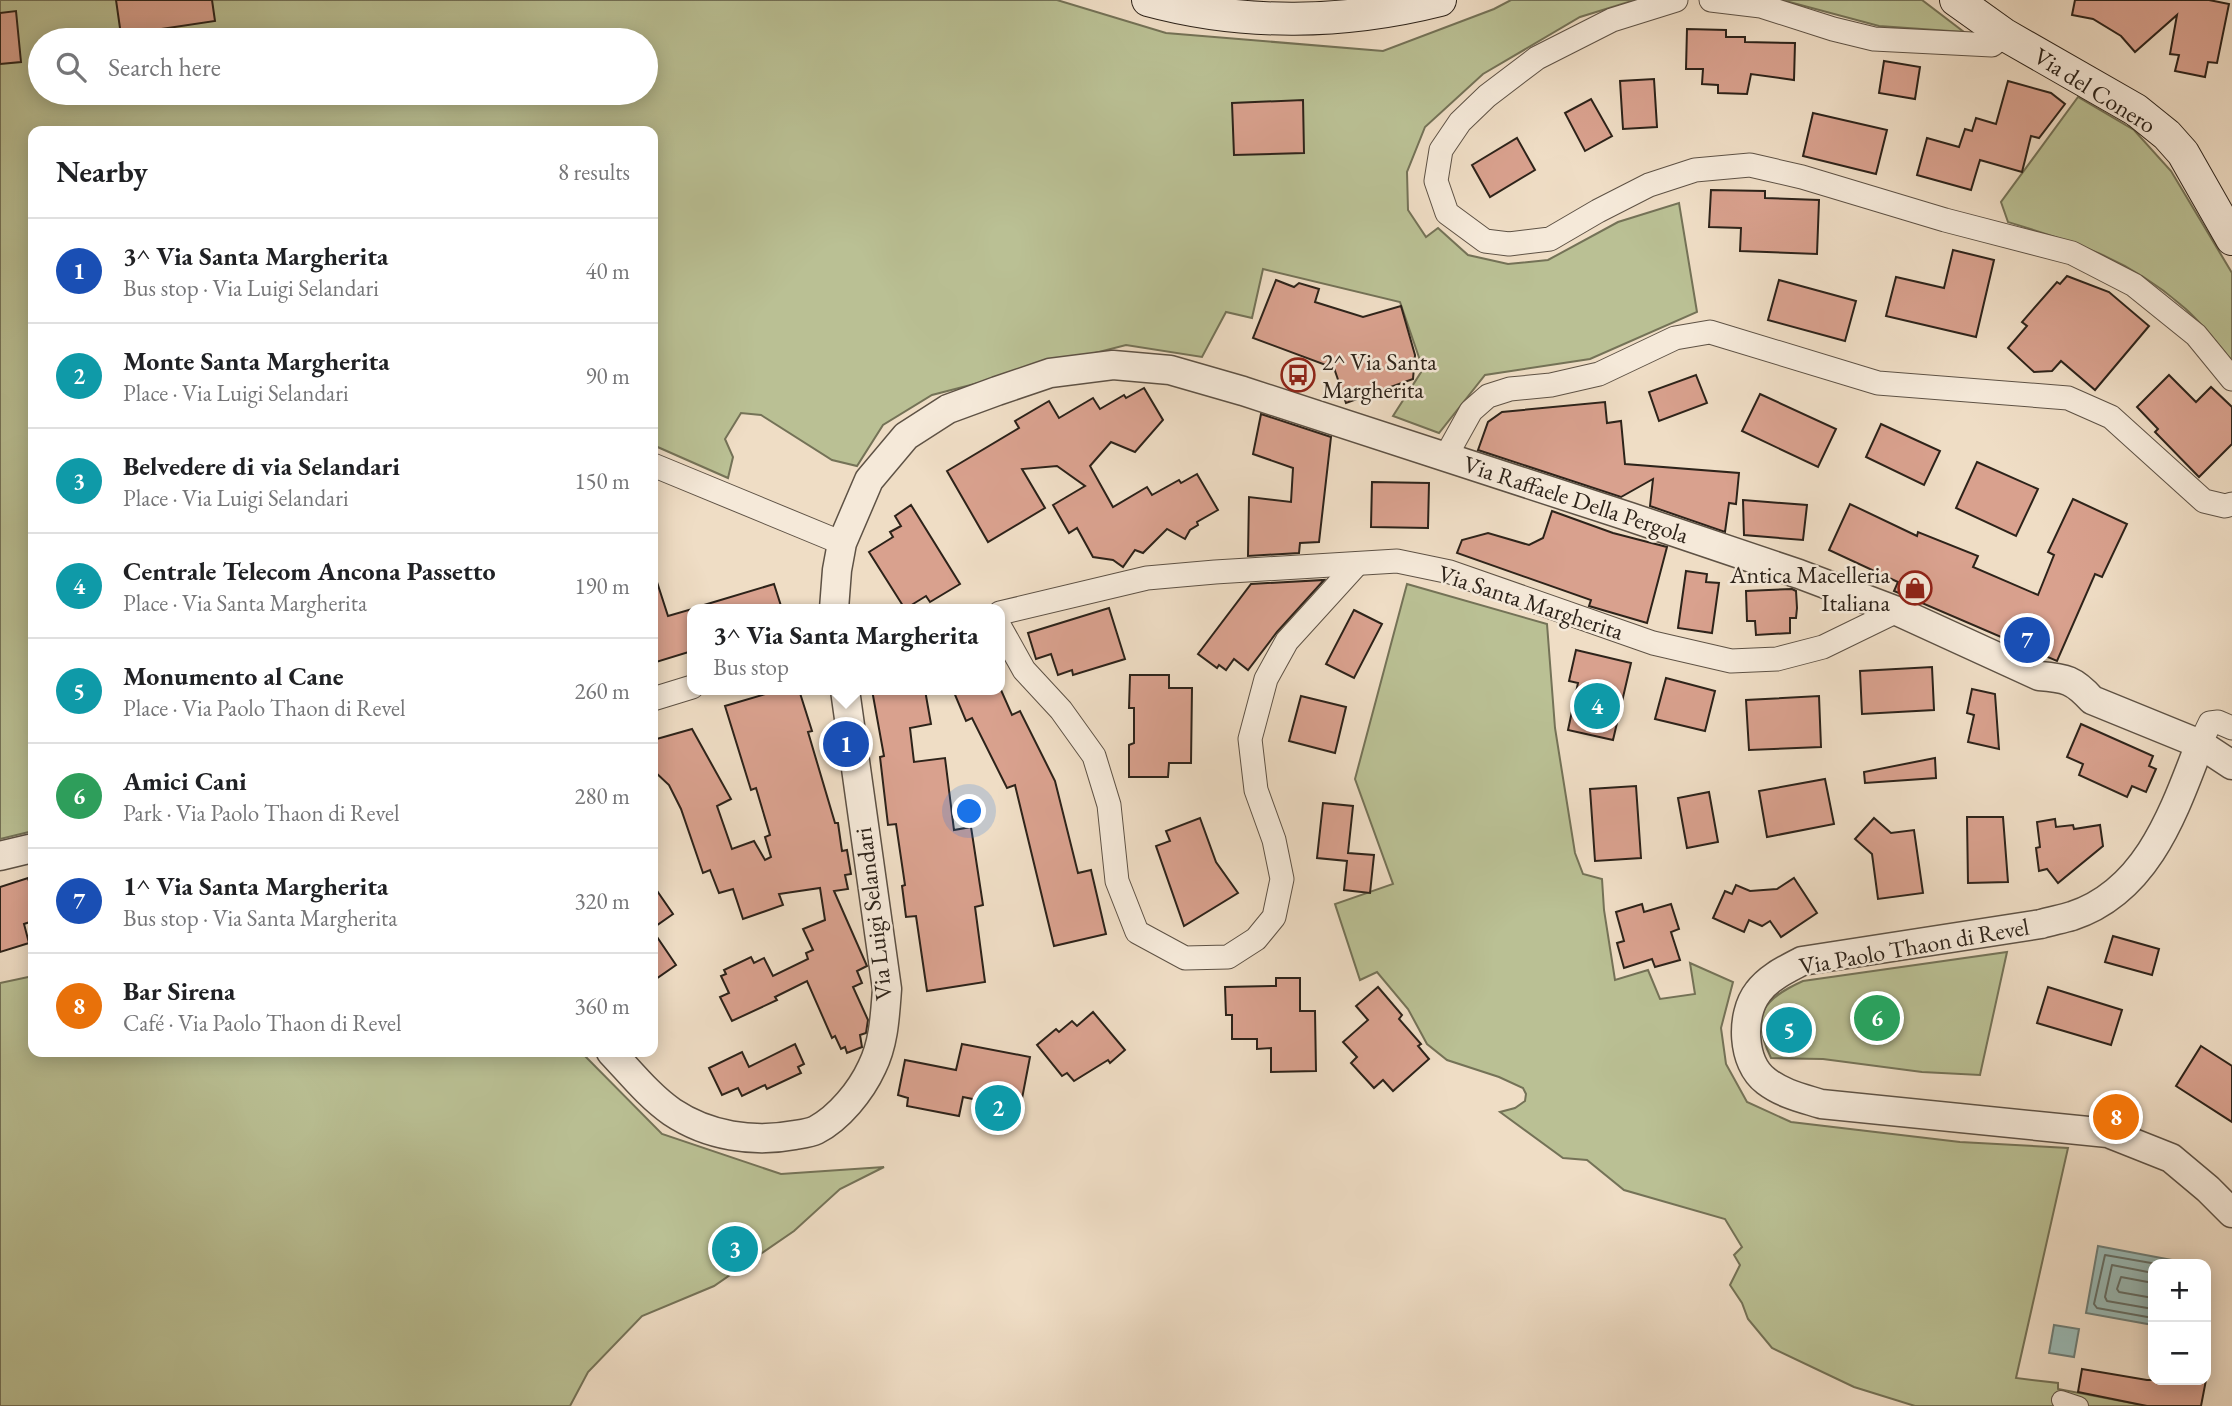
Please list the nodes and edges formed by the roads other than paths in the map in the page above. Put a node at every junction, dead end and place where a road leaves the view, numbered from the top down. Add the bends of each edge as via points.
1 (1148, 0) edge
2 (1440, 0) edge
3 (1676, 0) edge
4 (1711, 0) edge
5 (1955, 0) edge
6 (2005, 35) junction
7 (2232, 239) edge
8 (2232, 379) edge
9 (1446, 456) junction
10 (658, 468) edge
11 (2232, 504) edge
12 (842, 543) junction
13 (1357, 564) junction
14 (834, 604) edge
15 (1897, 611) junction
16 (1005, 612) edge
17 (1005, 636) edge
18 (687, 689) edge
19 (846, 695) edge
20 (658, 697) edge
21 (2232, 728) edge
22 (2200, 744) junction
23 (2232, 765) edge
24 (28, 849) edge
25 (0, 856) edge
26 (616, 1057) edge
27 (2232, 1213) edge
28 (2061, 1400) dead end
29 (2079, 1406) edge

1 - 2 main road via 1214,15 1268,19 1363,15
3 - 8 street via 1612,20 1536,58 1487,96 1460,122 1441,150 1436,181 1447,213 1485,241 1509,244 1550,239 1649,185 1695,170 1750,165 2072,253 2134,285 2196,335
4 - 6 street via 1761,6 1874,39 1992,45
5 - 6 main road, Via del Conero
6 - 7 main road, Via del Conero via 2136,110 2167,135 2183,153
9 - 11 street, Via Raffaele Della Pergola via 1471,411 1488,396 1599,374 1675,338 1710,332 1878,383 2068,398 2111,417 2204,501
9 - 12 street via 1170,370 1113,365 1050,373 948,409 906,436 869,480
9 - 15 street, Via Raffaele Della Pergola
10 - 12 street
12 - 14 street
13 - 15 street, Via Santa Margherita via 1397,561 1450,572 1653,643 1731,661 1777,659 1823,647
13 - 16 street, Via Santa Margherita via 1147,578
13 - 17 street via 1287,641 1266,679 1250,739 1256,790 1282,879 1274,917 1256,939 1228,957 1185,958 1138,932 1117,881 1109,805 1094,756 1024,670
15 - 22 street via 2039,676 2057,694 2092,700
18 - 20 street
19 - 26 street, Via Luigi Selandari via 887,989 885,1026 873,1067 846,1107 815,1131 766,1140 705,1129 672,1112
21 - 22 street via 2210,723
22 - 23 street
22 - 27 street, Via Paolo Thaon di Revel via 2173,814 2149,858 2109,897 2074,915 2041,924 1802,961 1777,974 1757,993 1745,1041 1752,1064 1764,1080 1787,1094 1821,1104 2108,1133 2171,1158
24 - 25 street
28 - 29 street

